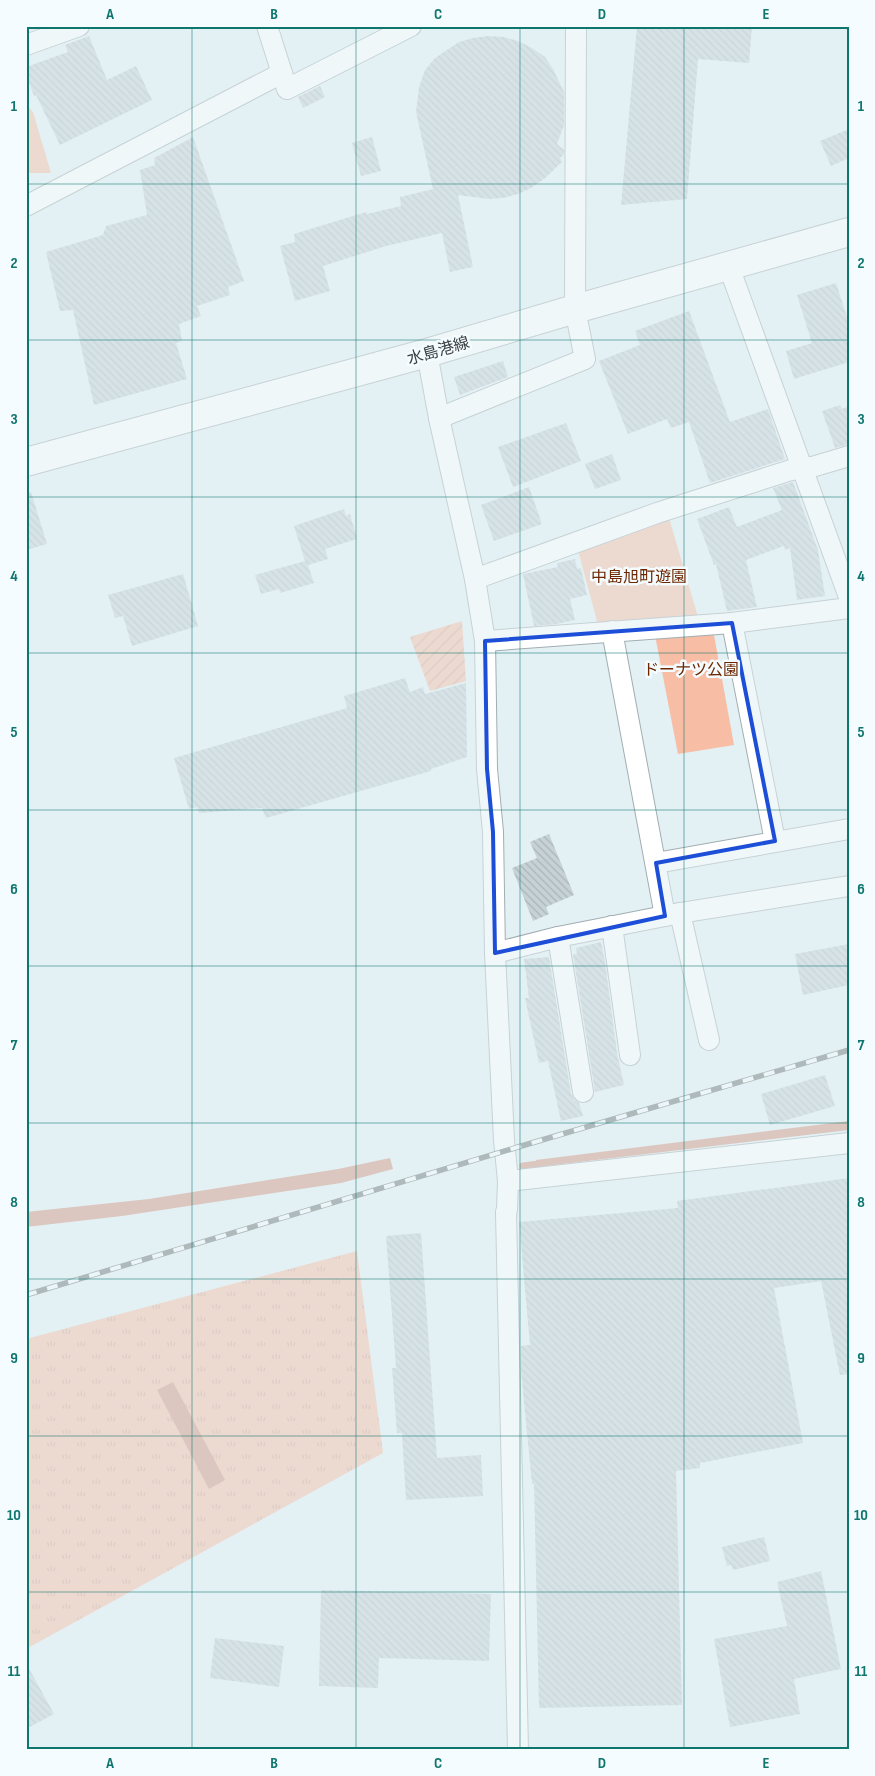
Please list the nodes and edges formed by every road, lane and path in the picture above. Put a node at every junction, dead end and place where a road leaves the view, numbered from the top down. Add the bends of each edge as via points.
1 (80, 26) edge
2 (267, 26) edge
3 (411, 26) edge
4 (576, 26) edge
5 (26, 45) edge
6 (284, 79) junction
7 (26, 206) edge
8 (849, 232) edge
9 (729, 267) junction
10 (575, 309) junction
11 (427, 353) junction
12 (439, 418) junction
13 (849, 456) edge
14 (26, 462) edge
15 (802, 469) junction
16 (475, 579) junction
17 (849, 596) edge
18 (849, 608) edge
19 (732, 623) junction
20 (612, 631) junction
21 (485, 641) junction
22 (849, 829) edge
23 (775, 842) junction
24 (656, 863) junction
25 (849, 886) edge
26 (673, 914) junction
27 (612, 926) junction
28 (558, 937) junction
29 (495, 953) junction
30 (709, 1040) dead end
31 (630, 1055) dead end
32 (583, 1092) dead end
33 (849, 1143) edge
34 (507, 1173) junction
35 (518, 1750) edge

1 - 5 street
2 - 6 street
3 - 6 street via 292,87 287,89
4 - 10 street
6 - 7 street
8 - 9 main road, 水島港線
9 - 10 main road, 水島港線
9 - 15 street
10 - 11 main road, 水島港線
10 - 12 street via 585,359
11 - 12 street
11 - 14 main road, 水島港線
12 - 16 street
13 - 15 street
15 - 16 street via 657,513
15 - 17 street
16 - 21 street
18 - 19 street
19 - 20 street
19 - 23 street
20 - 21 street
20 - 24 street
21 - 29 street
22 - 23 street
23 - 24 street
24 - 26 street
25 - 26 street
26 - 27 street
26 - 30 street
27 - 28 street
27 - 31 street
28 - 29 street
28 - 32 street
29 - 34 street
33 - 34 street
34 - 35 street

